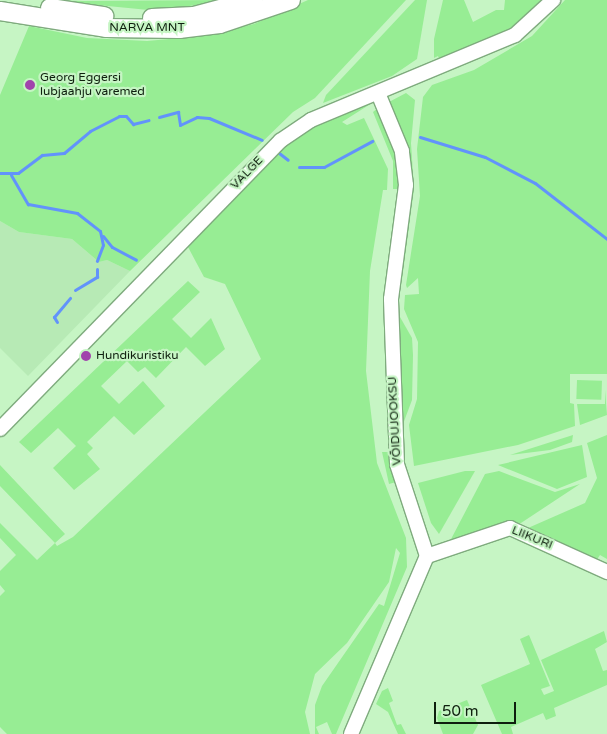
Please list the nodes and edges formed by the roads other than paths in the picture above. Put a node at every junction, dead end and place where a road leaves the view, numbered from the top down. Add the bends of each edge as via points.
1 (5, 0) edge
2 (254, 0) edge
3 (291, 0) edge
4 (553, 0) edge
5 (0, 11) edge
6 (378, 93) junction
7 (0, 429) edge
8 (426, 556) junction
9 (607, 572) edge
10 (351, 734) edge

1 - 2 main road, NARVA MNT via 103,16 163,18 194,16
3 - 5 main road, NARVA MNT via 220,24 180,29 106,28
4 - 6 street, VALGE via 515,35
6 - 7 street, VALGE via 311,120 270,150
6 - 8 street, VÕIDUJOOKSU via 402,151 406,185 391,307 397,464
8 - 9 street, LIIKURI via 510,528
8 - 10 street

